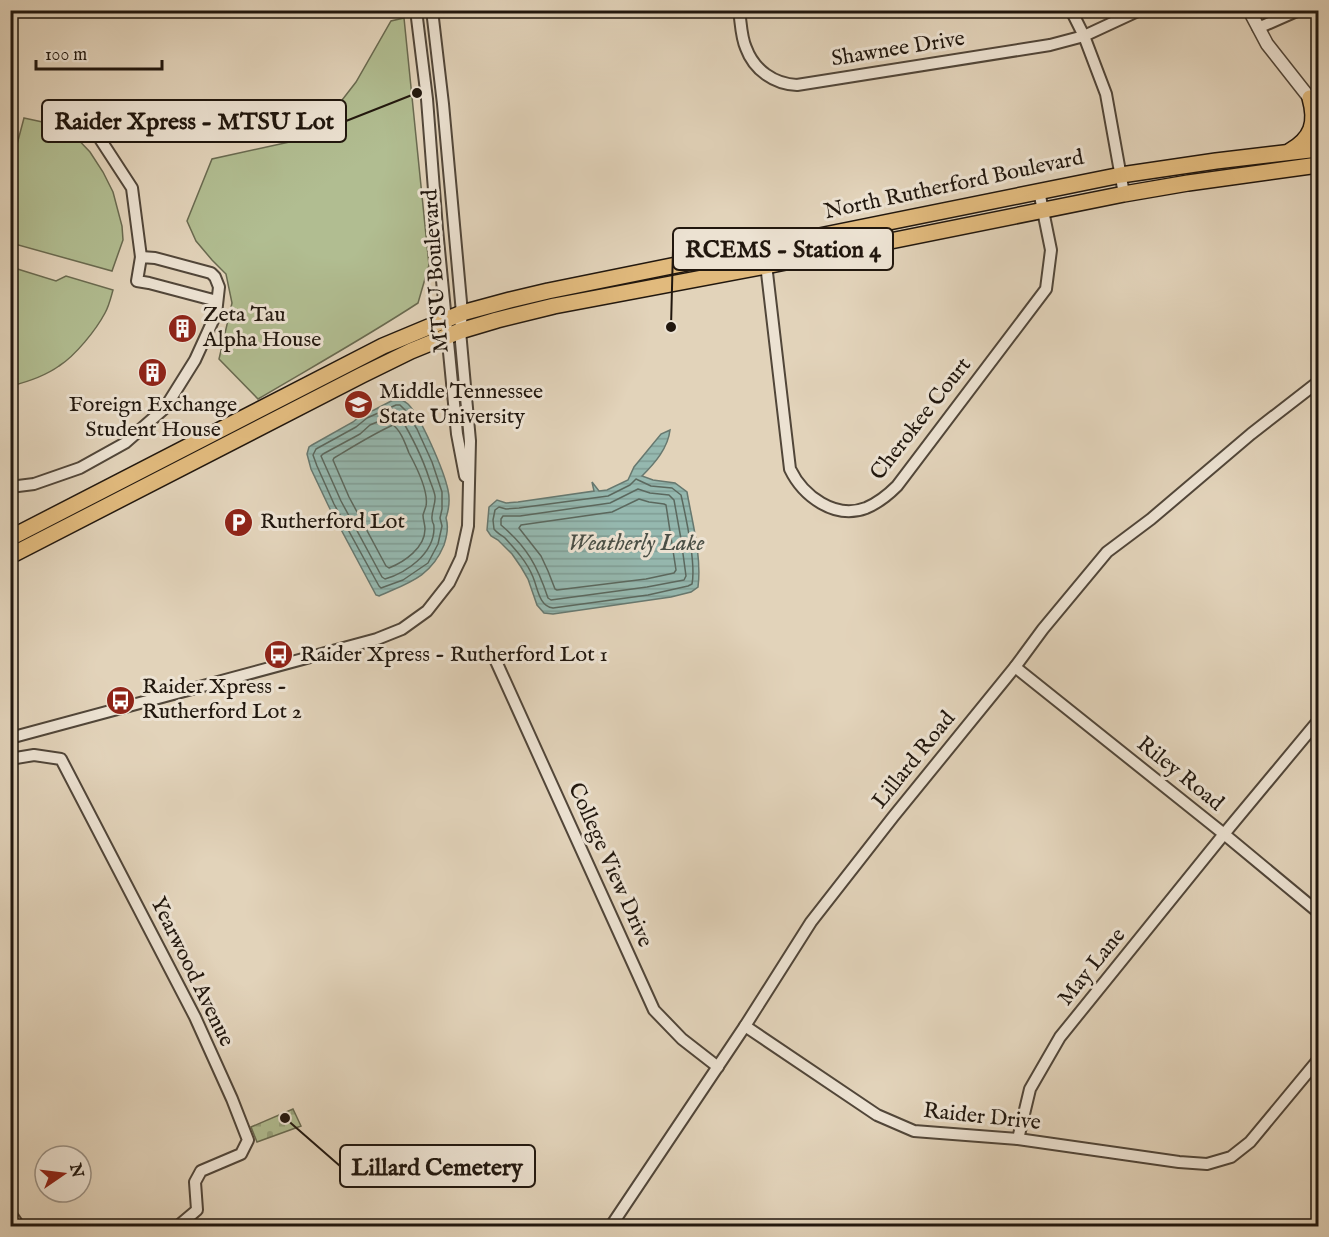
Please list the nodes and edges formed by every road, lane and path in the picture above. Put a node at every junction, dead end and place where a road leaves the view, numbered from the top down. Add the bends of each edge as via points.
1 (416, 10) edge
2 (432, 10) edge
3 (739, 10) edge
4 (1071, 10) edge
5 (1140, 10) edge
6 (1249, 10) edge
7 (1299, 10) edge
8 (1258, 28) junction
9 (1084, 36) junction
10 (1314, 104) edge
11 (89, 122) dead end
12 (1318, 149) edge
13 (1288, 152) junction
14 (1318, 165) edge
15 (1121, 175) junction
16 (1040, 191) junction
17 (1124, 194) junction
18 (1043, 209) junction
19 (764, 247) junction
20 (141, 256) junction
21 (766, 266) junction
22 (217, 301) junction
23 (462, 314) junction
24 (445, 320) junction
25 (453, 334) junction
26 (1318, 382) edge
27 (10, 487) edge
28 (10, 538) edge
29 (10, 555) edge
30 (495, 659) dead end
31 (1016, 667) junction
32 (1318, 721) edge
33 (10, 738) edge
34 (10, 759) edge
35 (1224, 834) junction
36 (1318, 912) edge
37 (745, 1026) junction
38 (1318, 1059) edge
39 (718, 1067) junction
40 (1018, 1139) junction
41 (10, 1213) edge
42 (19, 1227) edge
43 (178, 1227) edge
44 (610, 1227) edge

1 - 24 street, MTSU Boulevard
2 - 23 street, MTSU Boulevard
3 - 9 street, Shawnee Drive via 750,57 765,74 785,85 1050,45
4 - 9 street
5 - 9 street, Shawnee Drive
6 - 8 street
7 - 8 street
8 - 10 street
9 - 15 street via 1106,94
10 - 13 main road via 1312,127 1302,143
11 - 20 street via 132,188
12 - 13 main road, North Rutherford Boulevard
13 - 15 main road, North Rutherford Boulevard
14 - 17 main road, North Rutherford Boulevard
15 - 16 main road, North Rutherford Boulevard
15 - 17 street
16 - 18 street, Cherokee Court
16 - 19 main road, North Rutherford Boulevard
17 - 18 main road, North Rutherford Boulevard
18 - 21 main road, North Rutherford Boulevard
18 - 21 street, Cherokee Court via 1051,250 1046,289 897,486 865,508 841,510 826,506 802,489 790,469
19 - 21 street, Cherokee Court
19 - 23 main road, North Rutherford Boulevard via 548,291
20 - 22 street via 211,273 218,282
20 - 22 street via 137,281
21 - 25 main road, North Rutherford Boulevard via 554,306
22 - 27 street via 216,314 195,360 165,408 125,443 80,468
23 - 24 main road, North Rutherford Boulevard
23 - 25 street, MTSU Boulevard
24 - 25 street, MTSU Boulevard
24 - 28 main road, North Rutherford Boulevard via 383,346
25 - 29 main road, North Rutherford Boulevard via 362,375
25 - 33 street, MTSU Boulevard via 470,441 468,526 461,558 449,583 427,611 402,629 377,639
26 - 31 street, Lillard Road via 1107,552
30 - 39 street, College View Drive via 654,1010 682,1039
31 - 35 street, Riley Road
31 - 37 street, Lillard Road via 811,922
32 - 35 street, May Lane
34 - 43 street, Yearwood Avenue via 34,755 62,759 195,1017 248,1140 241,1154 201,1171 195,1182 197,1210
35 - 36 street, Riley Road
35 - 40 street, May Lane via 1060,1037 1030,1089
37 - 39 street, Lillard Road
37 - 40 street, Raider Drive via 877,1115 914,1131
38 - 40 street, Raider Drive via 1251,1142 1231,1157 1207,1164
39 - 44 street, Lillard Road
41 - 42 street

